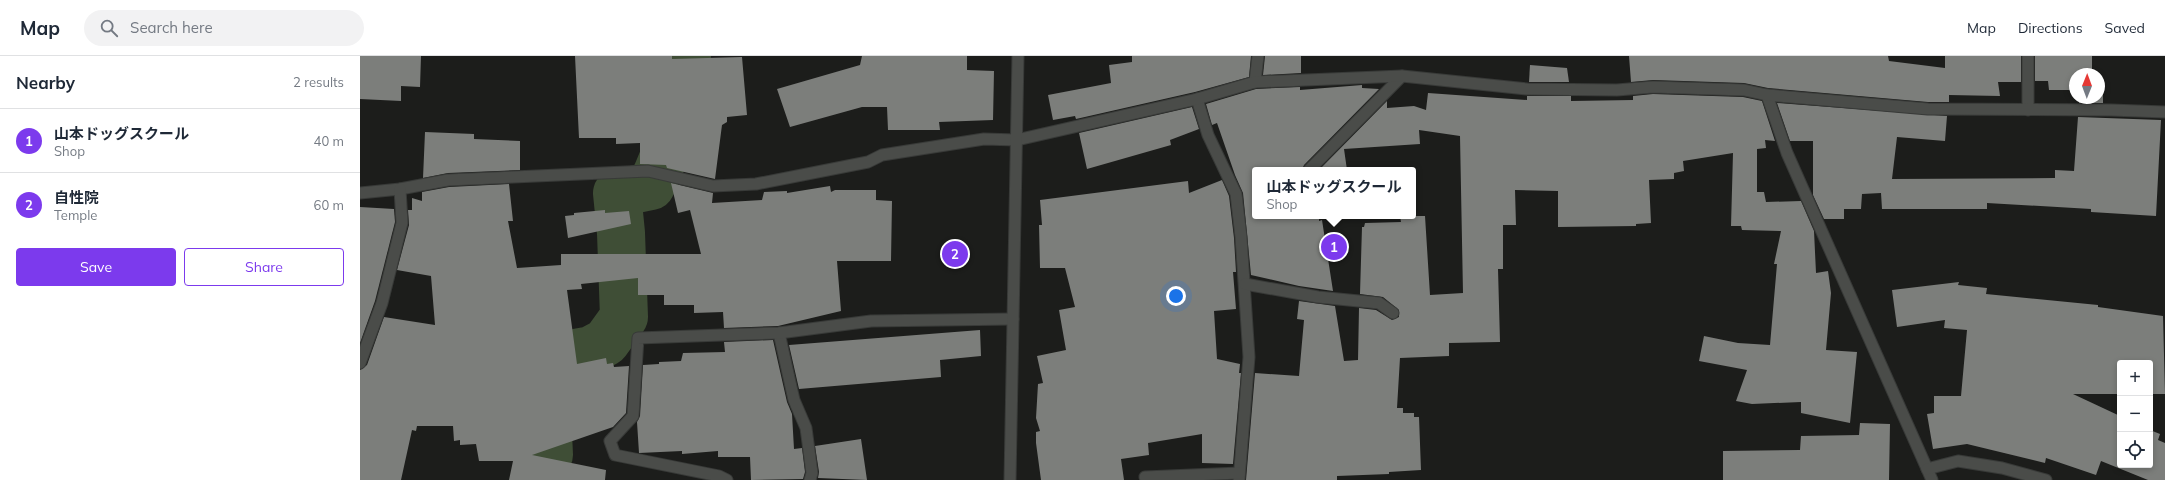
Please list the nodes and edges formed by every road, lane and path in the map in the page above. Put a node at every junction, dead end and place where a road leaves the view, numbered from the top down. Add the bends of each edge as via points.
1 (1018, 56) edge
2 (1258, 56) edge
3 (2028, 56) edge
4 (1402, 76) junction
5 (1255, 82) junction
6 (1767, 95) junction
7 (1197, 99) junction
8 (2028, 110) junction
9 (2165, 112) edge
10 (1017, 140) junction
11 (1312, 167) edge
12 (400, 188) junction
13 (360, 193) edge
14 (1245, 284) junction
15 (1393, 313) dead end
16 (1013, 319) junction
17 (779, 333) junction
18 (360, 363) edge
19 (1927, 469) junction
20 (1239, 476) edge
21 (1145, 477) dead end
22 (726, 480) edge
23 (810, 480) edge
24 (1010, 480) edge
25 (1932, 480) edge
26 (2046, 480) edge

1 - 10 street
2 - 5 street
3 - 8 street
4 - 5 street
4 - 6 street via 1527,89 1617,90 1653,87 1744,90
4 - 11 street
5 - 7 street
6 - 8 street via 1928,109
6 - 19 street via 1787,153
7 - 10 street
7 - 14 street via 1208,135 1236,194
8 - 9 street
10 - 12 street via 984,139 882,155 868,162 756,184 713,186 648,171 448,180
10 - 16 street
12 - 13 street
12 - 18 street via 402,223 382,303
14 - 15 street via 1318,297 1378,303
14 - 20 street via 1249,357
16 - 17 street via 871,321
16 - 24 street
17 - 22 street via 638,338 633,416 610,441 615,455 719,476
17 - 23 street via 794,400 806,428 812,473
19 - 25 street
19 - 26 street via 1958,461 2002,468
20 - 21 street

